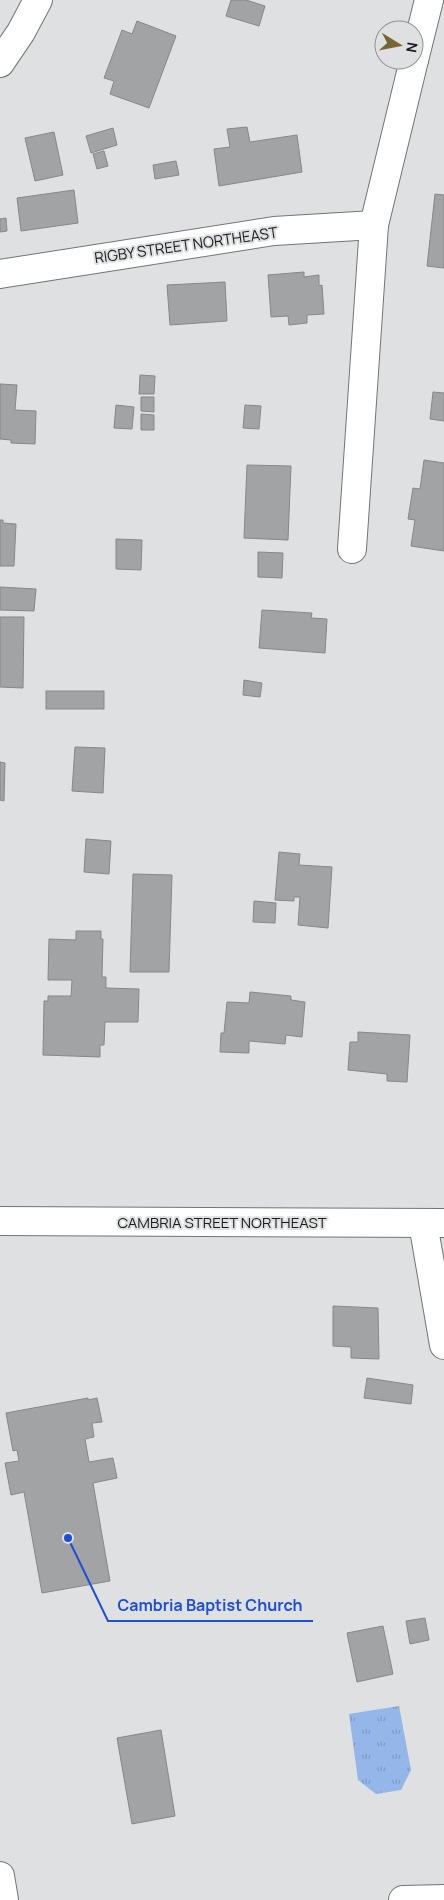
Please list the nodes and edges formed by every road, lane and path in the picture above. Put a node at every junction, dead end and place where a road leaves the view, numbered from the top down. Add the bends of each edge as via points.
1 (38, 0) edge
2 (429, 0) edge
3 (424, 20) edge
4 (0, 63) edge
5 (412, 70) edge
6 (374, 225) junction
7 (0, 274) edge
8 (352, 549) dead end
9 (0, 1221) edge
10 (433, 1223) edge
11 (444, 1345) edge
12 (0, 1876) edge
13 (444, 1899) edge
14 (4, 1900) edge
15 (404, 1900) edge

1 - 4 street via 22,32
2 - 3 street
5 - 6 street
6 - 7 street, RIGBY STREET NORTHEAST via 274,231
6 - 8 street
9 - 10 street, CAMBRIA STREET NORTHEAST
10 - 11 street
12 - 14 street
13 - 15 street

